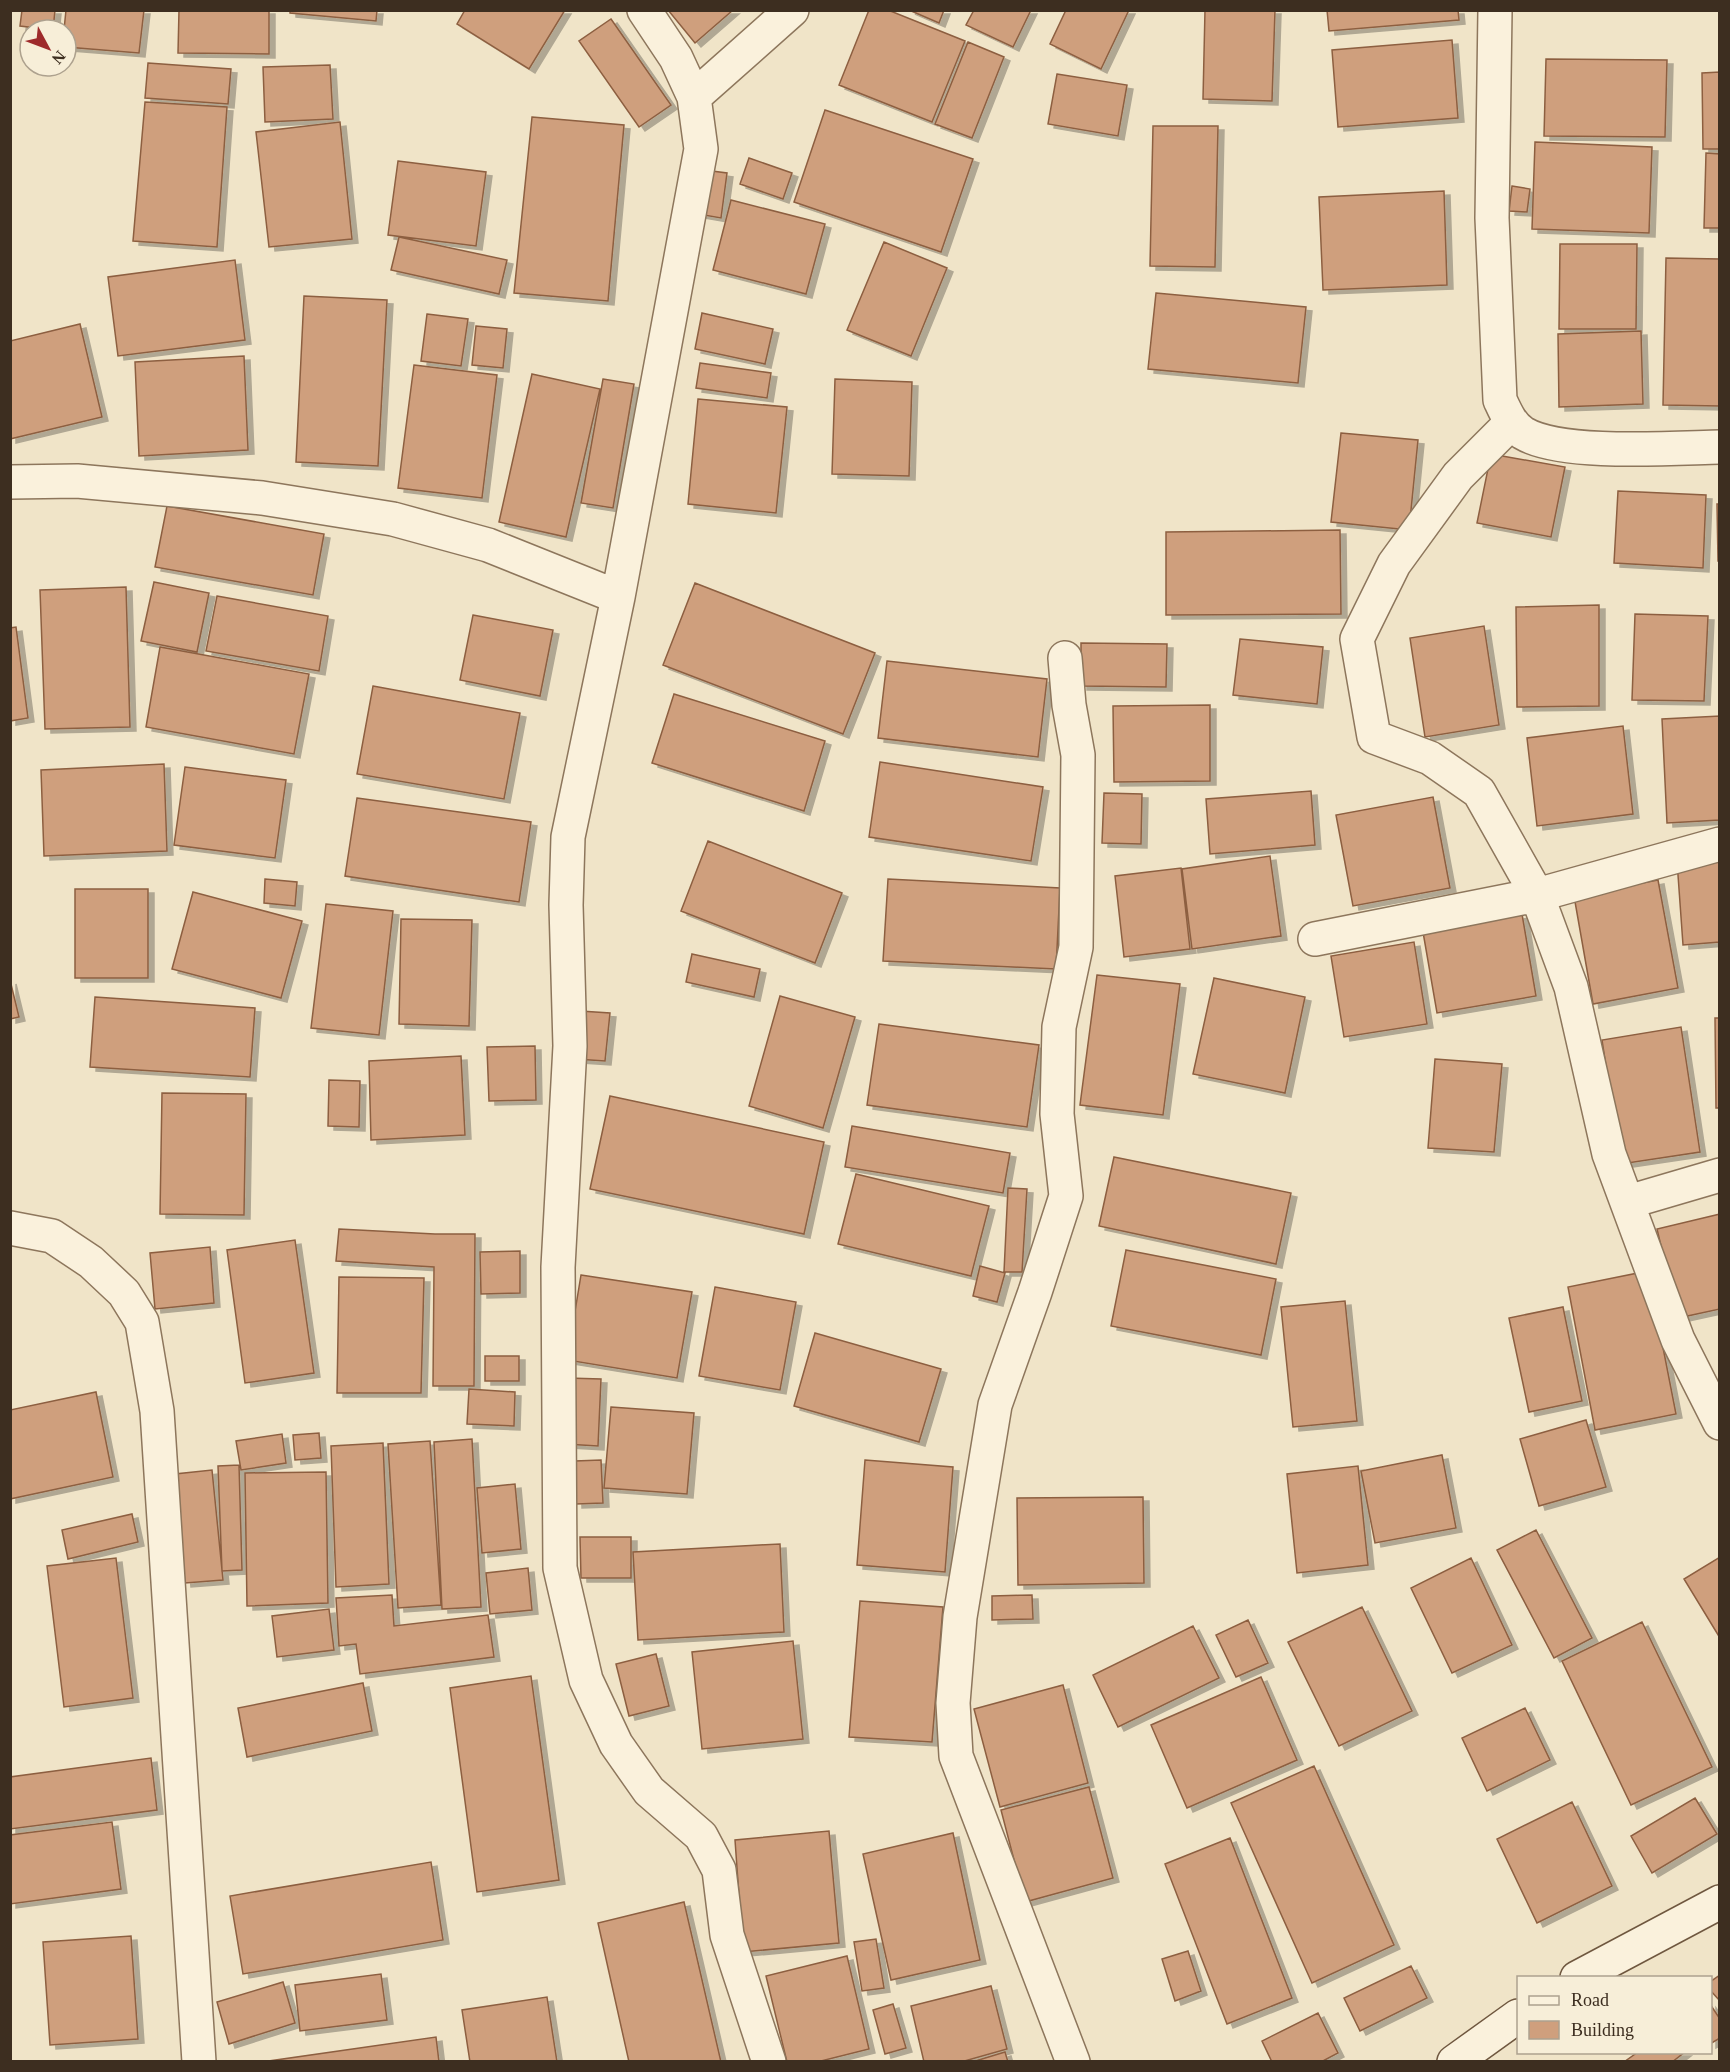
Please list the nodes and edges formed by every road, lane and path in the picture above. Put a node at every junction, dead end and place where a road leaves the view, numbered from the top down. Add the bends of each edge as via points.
1 (644, 10) edge
2 (792, 10) edge
3 (1495, 10) edge
4 (694, 98) junction
5 (1511, 423) junction
6 (1719, 447) edge
7 (10, 482) edge
8 (618, 597) junction
9 (1065, 658) dead end
10 (1719, 844) edge
11 (1537, 895) junction
12 (1315, 939) dead end
13 (1719, 1175) edge
14 (1628, 1202) junction
15 (10, 1228) edge
16 (1719, 1423) edge
17 (1719, 1902) edge
18 (1579, 1976) edge
19 (1517, 2017) edge
20 (199, 2061) edge
21 (769, 2061) edge
22 (1073, 2061) edge
23 (1454, 2061) edge

1 - 4 street via 676,58
2 - 4 street
3 - 5 street via 1492,218 1500,400
4 - 8 street via 701,149
5 - 6 street via 1525,434 1554,443 1604,448
5 - 11 street via 1458,476 1394,564 1357,639 1374,737 1430,758 1479,792
7 - 8 street via 77,481 262,498 393,519 488,545
8 - 21 street via 568,837 570,1046 558,1267 560,1568 586,1680 616,1744 649,1791 701,1836 719,1870 727,1935
9 - 22 street via 1078,755 1076,947 1059,1027 1057,1114 1066,1196 995,1405 960,1617 953,1703 956,1755
10 - 11 street
11 - 12 street
11 - 14 street via 1571,987 1609,1154
13 - 14 street
14 - 16 street via 1678,1340
15 - 20 street via 51,1236 91,1262 124,1293 142,1322 157,1411
17 - 18 street
19 - 23 street

